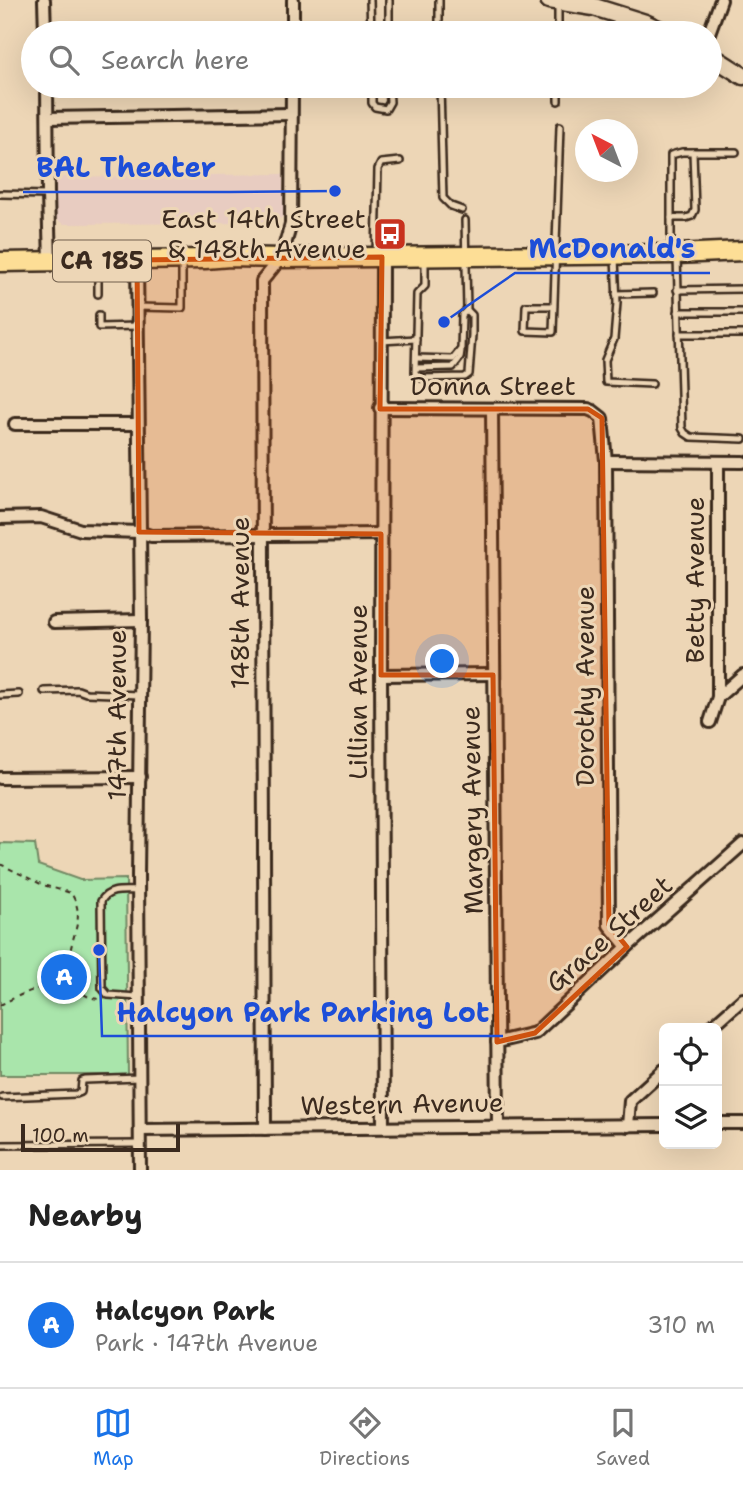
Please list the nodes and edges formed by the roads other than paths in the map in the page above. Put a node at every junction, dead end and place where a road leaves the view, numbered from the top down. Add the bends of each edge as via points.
1 (44, 0) edge
2 (293, 0) edge
3 (370, 0) edge
4 (388, 0) edge
5 (439, 0) edge
6 (721, 0) edge
7 (553, 1) edge
8 (595, 3) edge
9 (45, 21) edge
10 (293, 21) edge
11 (370, 21) edge
12 (389, 21) edge
13 (439, 21) edge
14 (556, 21) edge
15 (639, 21) edge
16 (713, 21) edge
17 (722, 63) edge
18 (743, 76) edge
19 (47, 98) edge
20 (292, 98) edge
21 (372, 98) edge
22 (390, 98) edge
23 (440, 98) edge
24 (291, 114) junction
25 (48, 118) junction
26 (559, 126) dead end
27 (693, 152) junction
28 (736, 152) dead end
29 (400, 162) dead end
30 (0, 194) edge
31 (48, 195) junction
32 (462, 210) dead end
33 (671, 218) junction
34 (465, 220) dead end
35 (743, 251) edge
36 (615, 254) junction
37 (674, 254) junction
38 (467, 256) junction
39 (556, 256) junction
40 (379, 257) junction
41 (425, 257) junction
42 (281, 258) junction
43 (181, 259) junction
44 (137, 260) junction
45 (50, 261) junction
46 (98, 261) junction
47 (0, 262) edge
48 (743, 289) edge
49 (677, 290) junction
50 (653, 293) dead end
51 (98, 294) dead end
52 (616, 294) junction
53 (554, 306) junction
54 (137, 307) junction
55 (467, 310) junction
56 (678, 312) junction
57 (743, 312) edge
58 (99, 314) dead end
59 (137, 326) junction
60 (679, 334) junction
61 (743, 334) edge
62 (416, 340) junction
63 (381, 341) junction
64 (461, 349) junction
65 (416, 358) junction
66 (416, 368) junction
67 (652, 384) dead end
68 (380, 408) junction
69 (492, 409) junction
70 (602, 418) joint
71 (15, 424) dead end
72 (137, 424) junction
73 (743, 439) edge
74 (606, 461) junction
75 (718, 462) junction
76 (743, 462) edge
77 (0, 518) edge
78 (139, 532) junction
79 (381, 534) junction
80 (263, 536) junction
81 (141, 620) junction
82 (54, 622) dead end
83 (493, 674) junction
84 (380, 675) junction
85 (743, 675) edge
86 (44, 691) dead end
87 (19, 694) dead end
88 (0, 695) edge
89 (141, 695) junction
90 (718, 697) junction
91 (710, 722) dead end
92 (140, 777) junction
93 (0, 778) edge
94 (743, 844) edge
95 (138, 891) junction
96 (627, 947) junction
97 (139, 997) junction
98 (743, 999) edge
99 (716, 1023) edge
100 (497, 1041) junction
101 (659, 1075) edge
102 (140, 1078) junction
103 (2, 1097) dead end
104 (722, 1123) edge
105 (743, 1123) edge
106 (659, 1125) edge
107 (498, 1126) junction
108 (628, 1126) junction
109 (383, 1127) junction
110 (265, 1129) junction
111 (141, 1130) junction
112 (141, 1144) junction
113 (0, 1145) edge
114 (141, 1170) edge

1 - 9 street
2 - 10 street
3 - 11 lane
4 - 12 lane
5 - 13 lane
6 - 16 street
7 - 8 main road
7 - 14 lane
8 - 15 main road
17 - 18 main road
19 - 25 street
20 - 24 street, 148th Avenue
21 - 22 lane via 375,107 382,109
23 - 32 lane via 443,198
24 - 25 street
24 - 42 street, 148th Avenue via 291,224
25 - 31 street
26 - 39 lane
27 - 28 lane
27 - 33 lane via 671,155
27 - 33 lane via 695,210 692,216
29 - 40 lane via 382,163 378,169
30 - 31 lane
31 - 45 street
33 - 37 lane
34 - 38 lane
35 - 37 main road, CA 185
36 - 37 main road, CA 185
36 - 39 main road, CA 185
36 - 52 lane
37 - 49 lane
38 - 39 main road, CA 185
38 - 41 main road, CA 185
38 - 55 lane
39 - 53 lane
40 - 41 main road, CA 185
40 - 42 main road, CA 185
40 - 63 street, Lillian Avenue
41 - 62 lane via 425,286 417,294
42 - 43 main road, CA 185
42 - 80 street, 148th Avenue via 262,281
43 - 44 main road, CA 185
43 - 54 lane via 182,308
44 - 46 main road, CA 185
44 - 54 street, 147th Avenue
45 - 46 main road, CA 185
45 - 47 main road, CA 185
46 - 51 lane
48 - 49 lane
49 - 56 lane
50 - 52 lane
52 - 67 lane via 606,382
53 - 53 lane via 526,306 525,331 553,332
54 - 59 street, 147th Avenue
55 - 64 lane via 462,315
55 - 66 lane via 472,314 469,374 421,378
56 - 57 lane
56 - 60 lane
58 - 59 lane via 99,327
59 - 72 street, 147th Avenue
60 - 61 lane
60 - 73 lane via 685,433
62 - 63 lane
62 - 65 lane
63 - 68 street, Lillian Avenue
64 - 65 lane via 453,359
64 - 66 lane via 453,367
65 - 66 lane
68 - 69 street, Donna Street
68 - 79 street, Lillian Avenue
69 - 70 street, Donna Street via 587,409
69 - 83 street, Margery Avenue
70 - 74 street, Dorothy Avenue
71 - 72 street
72 - 78 street, 147th Avenue
74 - 75 street
74 - 96 street, Dorothy Avenue via 609,925
75 - 76 street
75 - 90 street, Betty Avenue
77 - 78 street via 41,517 81,530
78 - 80 street via 151,536
78 - 81 street, 147th Avenue
79 - 80 street
79 - 84 street, Lillian Avenue
80 - 110 street, 148th Avenue
81 - 82 street
81 - 89 street, 147th Avenue
83 - 84 street
83 - 100 street, Margery Avenue
84 - 109 street, Lillian Avenue
85 - 90 street
86 - 89 lane
87 - 88 lane
89 - 92 street, 147th Avenue
90 - 91 street
92 - 93 street
92 - 95 street, 147th Avenue
94 - 96 street, Grace Street
95 - 97 street, 147th Avenue
95 - 97 lane via 111,891 101,901 101,964 102,988 108,995
96 - 100 street, Grace Street via 535,1033
97 - 102 street, 147th Avenue
98 - 99 street
100 - 107 street, Margery Avenue
101 - 108 street via 630,1101
102 - 103 lane via 85,1080 76,1094
102 - 111 street, 147th Avenue
104 - 105 street
106 - 108 street, Western Avenue
107 - 108 street, Western Avenue
107 - 109 street, Western Avenue
109 - 110 street, Western Avenue
110 - 111 street, Western Avenue
111 - 112 street, 147th Avenue
112 - 113 lane
112 - 114 street, 147th Avenue

